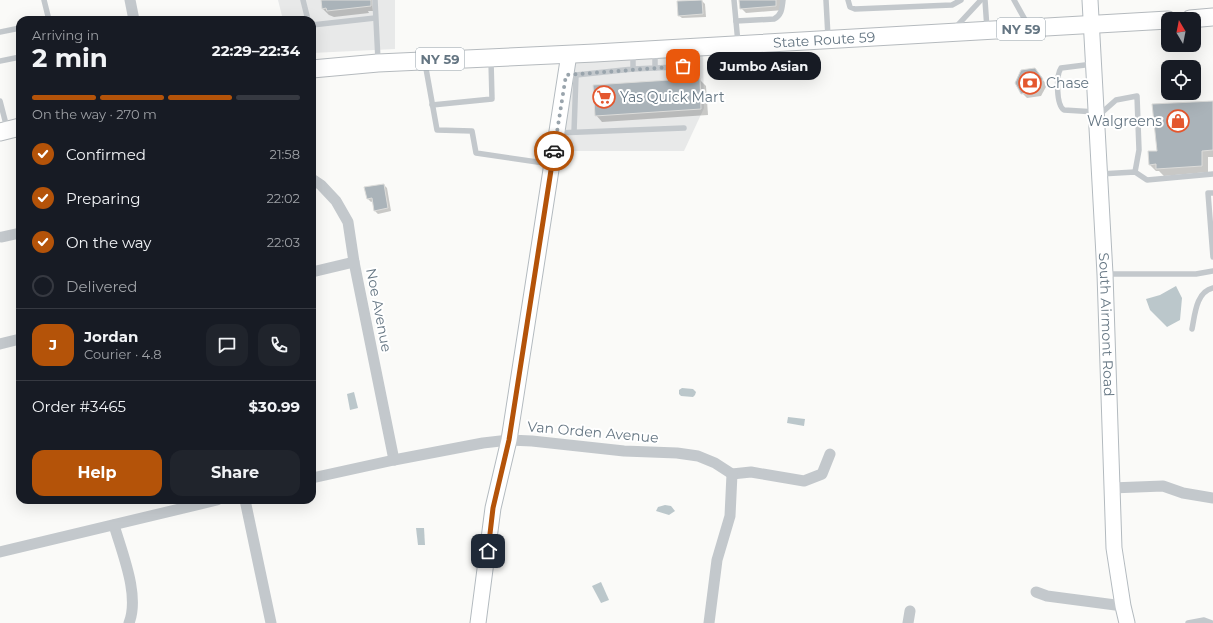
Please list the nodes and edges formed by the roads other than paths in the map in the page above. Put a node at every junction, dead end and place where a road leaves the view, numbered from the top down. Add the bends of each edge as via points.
1 (44, 0) edge
2 (130, 0) edge
3 (303, 0) edge
4 (375, 0) edge
5 (734, 0) edge
6 (783, 0) edge
7 (826, 0) edge
8 (848, 0) edge
9 (961, 0) edge
10 (980, 0) edge
11 (985, 0) edge
12 (1014, 0) edge
13 (1090, 0) edge
14 (49, 16) edge
15 (133, 16) edge
16 (307, 16) edge
17 (375, 18) junction
18 (1213, 18) edge
19 (1201, 19) edge
20 (736, 21) junction
21 (1161, 21) edge
22 (316, 25) edge
23 (1091, 26) junction
24 (16, 29) edge
25 (1030, 29) junction
26 (988, 31) junction
27 (0, 32) edge
28 (951, 33) junction
29 (828, 40) junction
30 (738, 45) junction
31 (655, 49) junction
32 (633, 50) junction
33 (569, 54) junction
34 (491, 57) junction
35 (16, 58) edge
36 (424, 60) junction
37 (0, 61) edge
38 (378, 63) junction
39 (1093, 64) junction
40 (697, 66) dead end
41 (655, 68) junction
42 (316, 69) edge
43 (633, 69) junction
44 (571, 75) junction
45 (0, 101) edge
46 (432, 105) junction
47 (1096, 115) junction
48 (684, 128) dead end
49 (9, 130) edge
50 (574, 132) junction
51 (556, 133) junction
52 (552, 164) junction
53 (1135, 172) junction
54 (1100, 174) junction
55 (1213, 174) edge
56 (316, 182) edge
57 (1213, 193) edge
58 (16, 234) edge
59 (2, 237) dead end
60 (1213, 257) edge
61 (354, 262) junction
62 (316, 271) edge
63 (1213, 271) edge
64 (1105, 274) junction
65 (1213, 288) edge
66 (1192, 329) dead end
67 (16, 340) edge
68 (0, 344) edge
69 (509, 440) junction
70 (830, 454) dead end
71 (394, 460) junction
72 (732, 474) junction
73 (316, 477) edge
74 (1111, 488) junction
75 (1213, 498) edge
76 (201, 504) edge
77 (247, 504) edge
78 (114, 526) junction
79 (0, 552) edge
80 (1036, 592) dead end
81 (1123, 606) junction
82 (910, 611) dead end
83 (129, 623) edge
84 (271, 623) edge
85 (478, 623) edge
86 (709, 623) edge
87 (908, 623) edge
88 (1127, 623) edge
89 (1188, 623) edge
90 (1212, 623) edge

1 - 14 lane
2 - 15 street
3 - 16 lane
4 - 17 lane
5 - 20 lane
6 - 20 lane via 781,11 774,20
7 - 29 lane
8 - 9 lane via 850,7 855,9 952,5
10 - 28 lane
11 - 26 lane
12 - 25 lane
13 - 23 street, South Airmont Road
17 - 22 lane
17 - 38 lane
18 - 19 main road
20 - 30 lane
21 - 23 main road, State Route 59 / NY 59
23 - 25 main road, State Route 59 / NY 59
23 - 39 street, South Airmont Road
24 - 27 lane
25 - 26 main road, State Route 59 / NY 59
26 - 28 main road, State Route 59 / NY 59
28 - 29 main road, State Route 59 / NY 59
29 - 30 main road, State Route 59 / NY 59
30 - 31 main road, State Route 59 / NY 59
31 - 32 main road, State Route 59 / NY 59
31 - 41 lane
32 - 33 main road, State Route 59 / NY 59
32 - 43 lane
33 - 34 main road, State Route 59 / NY 59
33 - 44 street
34 - 36 main road, State Route 59 / NY 59
34 - 46 lane via 492,98
35 - 37 lane
36 - 38 main road, State Route 59 / NY 59
36 - 46 lane
38 - 42 main road, State Route 59 / NY 59
39 - 47 street, South Airmont Road
39 - 47 lane via 1063,66 1058,71 1059,104 1064,110
40 - 41 lane
41 - 43 lane
43 - 44 lane
44 - 50 lane
44 - 51 street
45 - 49 lane
46 - 52 lane via 437,130 472,131 476,153
47 - 53 lane via 1116,100 1137,96 1139,150
47 - 54 street, South Airmont Road
48 - 50 lane
50 - 51 lane
51 - 52 street
52 - 69 street
53 - 54 lane
53 - 55 lane via 1146,180
54 - 64 street, South Airmont Road
56 - 61 street, Noe Avenue via 336,201 348,222
57 - 60 lane via 1208,193
58 - 59 street
61 - 62 street
61 - 71 street, Noe Avenue
63 - 64 lane via 1196,274
64 - 74 street, South Airmont Road
65 - 66 lane via 1207,289 1199,298
67 - 68 street
69 - 71 street, Van Orden Avenue
69 - 72 street, Van Orden Avenue via 698,456
69 - 85 street via 493,508
70 - 72 street via 822,474 811,480 751,472
71 - 73 street, Van Orden Avenue
72 - 86 street via 730,516 717,560
74 - 75 street via 1163,486 1183,494
74 - 81 street, South Airmont Road via 1114,548
76 - 78 street
77 - 84 street
78 - 79 street
78 - 83 street via 133,593
80 - 81 street via 1047,596
81 - 88 street, South Airmont Road
82 - 87 street
89 - 90 lane via 1204,620

